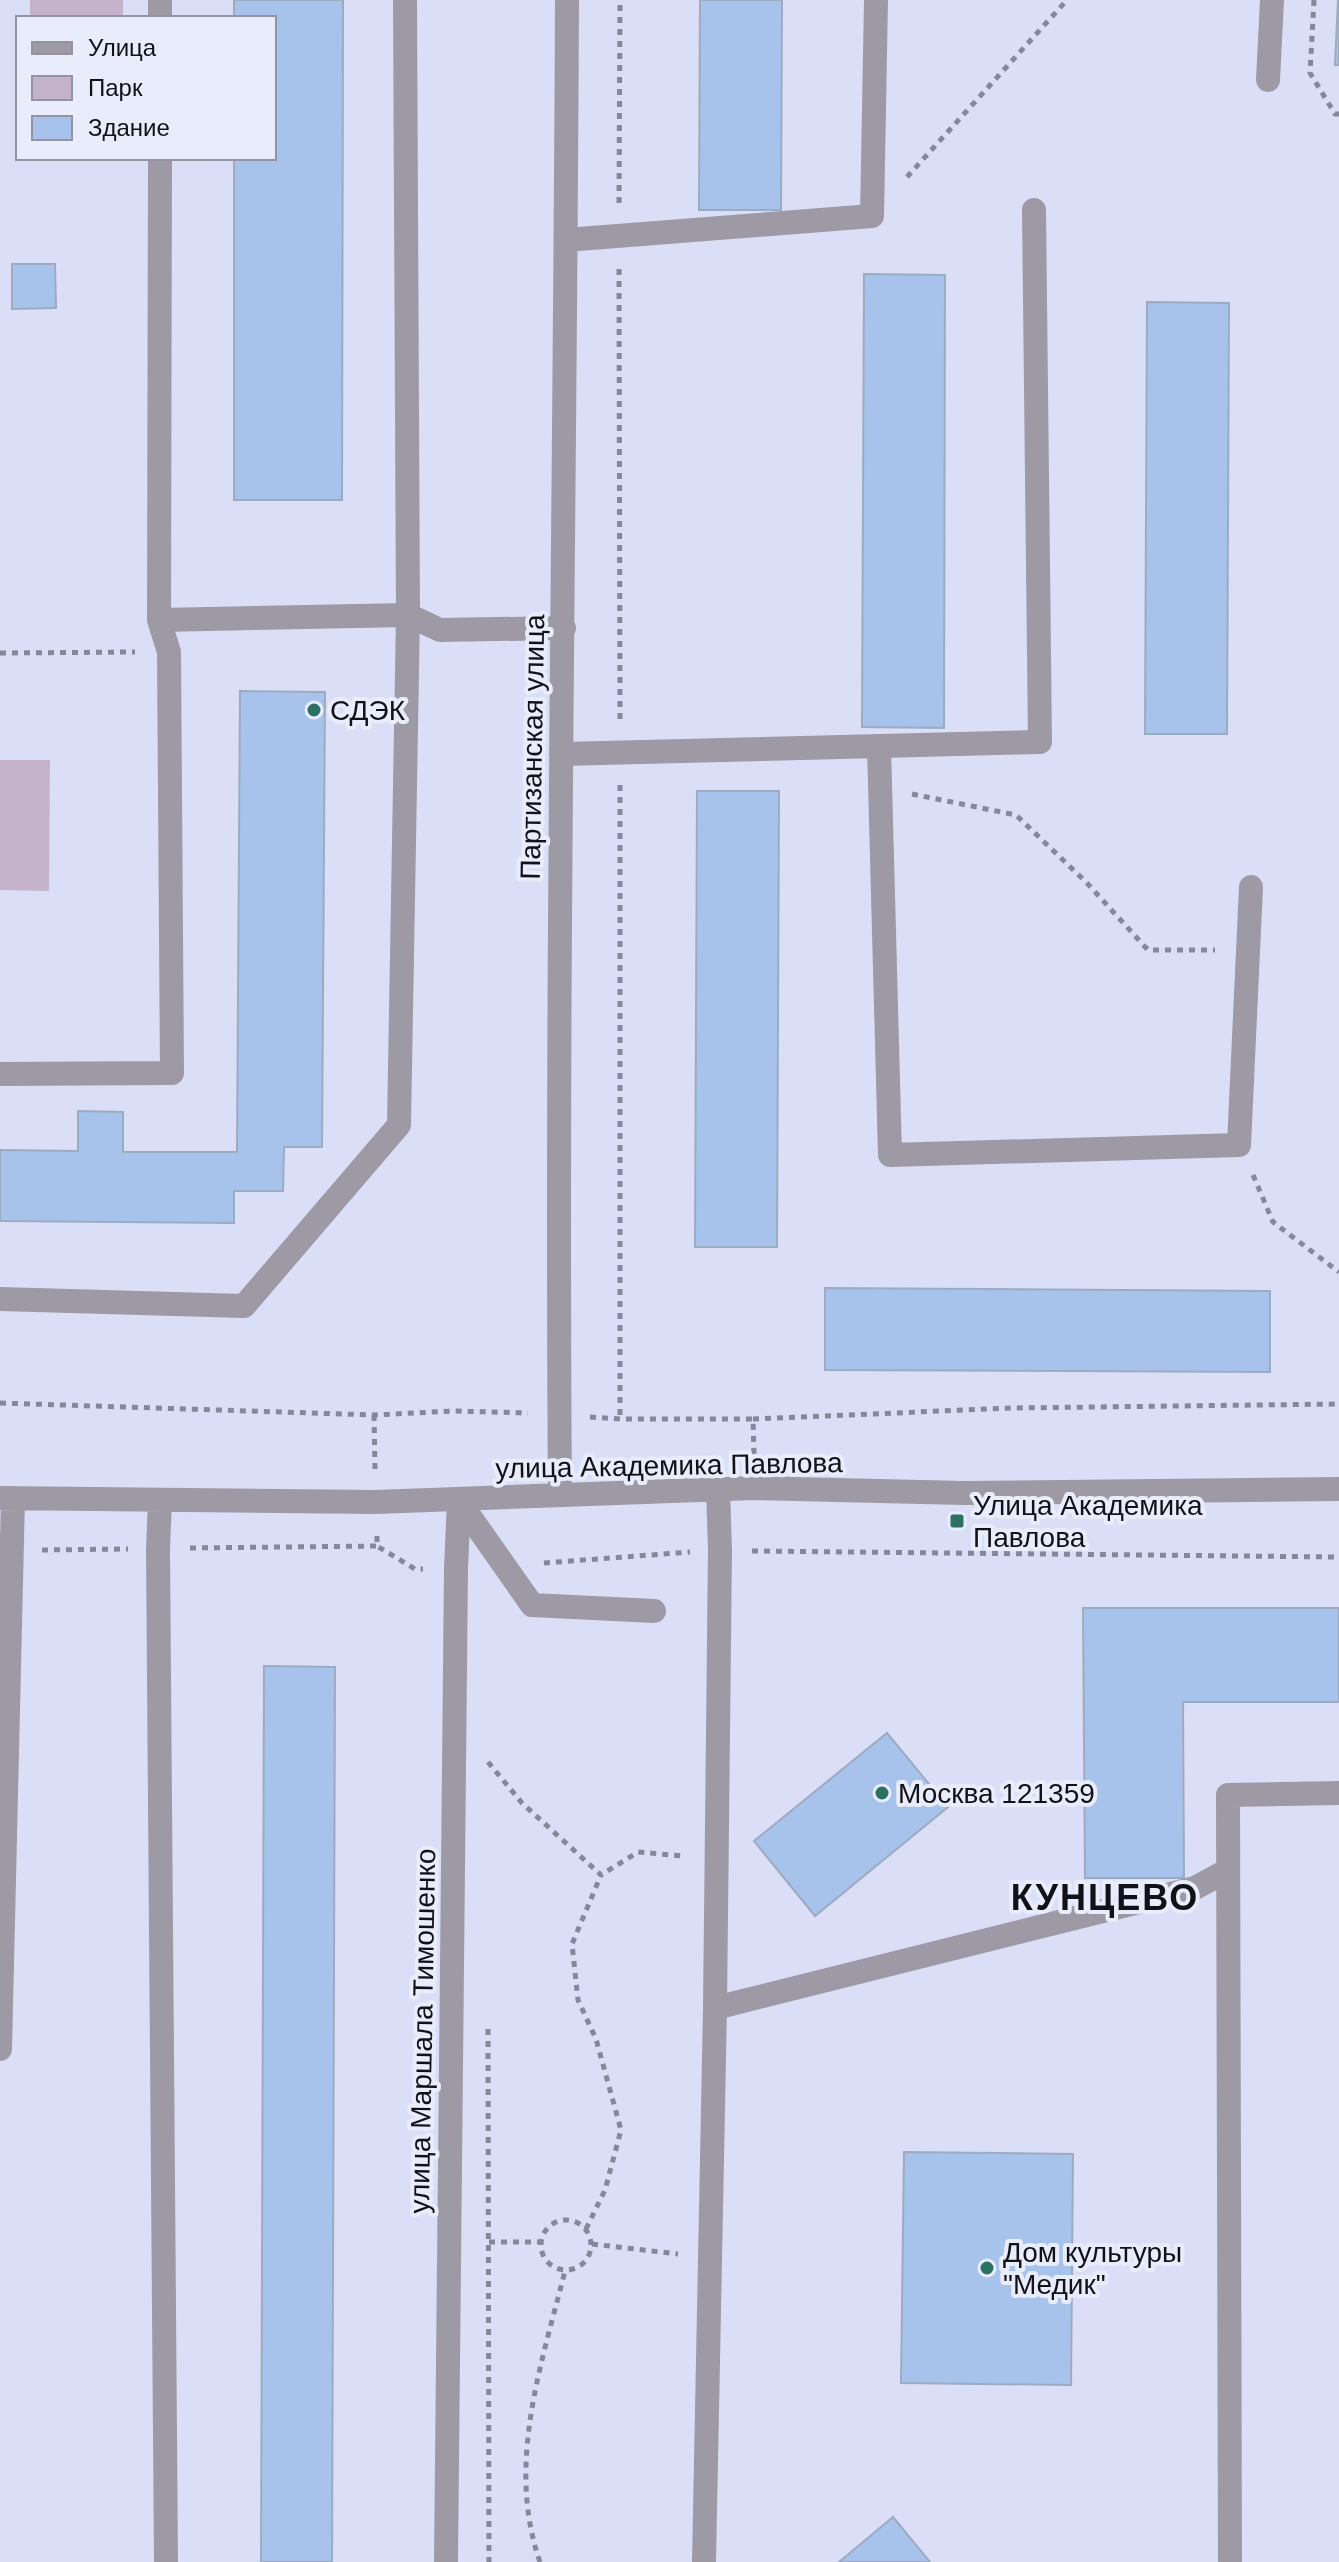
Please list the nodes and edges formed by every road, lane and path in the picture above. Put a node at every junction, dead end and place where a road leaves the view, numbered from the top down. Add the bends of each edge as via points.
1 (405, 0) edge
2 (567, 0) edge
3 (620, 0) edge
4 (876, 0) edge
5 (1067, 0) edge
6 (1272, 0) edge
7 (1314, 0) edge
8 (1268, 80) dead end
9 (1339, 114) edge
10 (160, 160) edge
11 (1034, 210) dead end
12 (872, 216) junction
13 (619, 236) junction
14 (566, 240) junction
15 (408, 615) junction
16 (159, 620) junction
17 (564, 628) junction
18 (169, 652) junction
19 (0, 653) edge
20 (879, 746) junction
21 (620, 752) junction
22 (561, 754) junction
23 (880, 787) junction
24 (1251, 887) dead end
25 (1248, 950) junction
26 (0, 1074) edge
27 (1239, 1145) junction
28 (1339, 1272) edge
29 (0, 1299) edge
30 (0, 1403) edge
31 (1339, 1404) edge
32 (559, 1414) junction
33 (620, 1419) junction
34 (753, 1419) junction
35 (754, 1488) junction
36 (718, 1489) junction
37 (1339, 1489) edge
38 (560, 1495) junction
39 (7, 1498) edge
40 (160, 1500) junction
41 (459, 1501) junction
42 (1339, 1557) edge
43 (654, 1611) dead end
44 (488, 1777) dead end
45 (1339, 1793) edge
46 (716, 1859) junction
47 (1228, 1870) junction
48 (601, 1875) junction
49 (715, 2008) junction
50 (488, 2025) dead end
51 (0, 2049) edge
52 (586, 2229) junction
53 (489, 2242) junction
54 (541, 2242) junction
55 (592, 2244) junction
56 (710, 2257) junction
57 (565, 2271) junction
58 (166, 2562) edge
59 (446, 2562) edge
60 (489, 2562) edge
61 (540, 2562) edge
62 (704, 2562) edge
63 (1230, 2562) edge

1 - 15 street
2 - 14 street, Партизанская улица
3 - 13 path
4 - 12 street
5 - 12 path
6 - 8 street
7 - 9 path via 1310,73
10 - 16 street
11 - 20 street via 1040,742
12 - 13 street
13 - 14 street
13 - 21 path
14 - 17 street, Партизанская улица
15 - 16 street
15 - 17 street via 440,630
15 - 29 street via 399,1125 244,1306
16 - 18 street
17 - 22 street, Партизанская улица
18 - 19 path
18 - 26 street via 172,1073
20 - 21 street
20 - 23 street
21 - 22 street
21 - 33 path
22 - 32 street, Партизанская улица
23 - 25 path via 1016,815 1148,950
23 - 27 street via 890,1155
24 - 25 street
25 - 27 street
27 - 28 path via 1273,1222
30 - 32 path via 374,1415
31 - 34 path via 1012,1408
32 - 33 path
32 - 38 street, Партизанская улица
33 - 34 path
34 - 35 path
35 - 36 street, улица Академика Павлова
35 - 37 street, улица Академика Павлова via 964,1493
35 - 42 path via 757,1551
36 - 38 street, улица Академика Павлова
36 - 46 street
38 - 41 street, улица Академика Павлова
39 - 40 street, улица Академика Павлова
39 - 51 street
40 - 41 street, улица Академика Павлова
40 - 58 street
41 - 43 street via 532,1605
41 - 59 street, улица Маршала Тимошенко
44 - 48 path via 488,1761 522,1803
45 - 47 street via 1228,1795
46 - 48 path via 638,1852
46 - 49 street
47 - 49 street via 1195,1888
47 - 63 street
48 - 52 path via 572,1944 578,2000 596,2039 621,2130 605,2190
49 - 56 street
50 - 53 path
52 - 54 path via 563,2220 548,2227
52 - 55 path
53 - 54 path
53 - 60 path
54 - 57 path via 544,2258
55 - 56 path
55 - 57 path via 587,2261
56 - 62 street
57 - 61 path via 529,2419 525,2470

